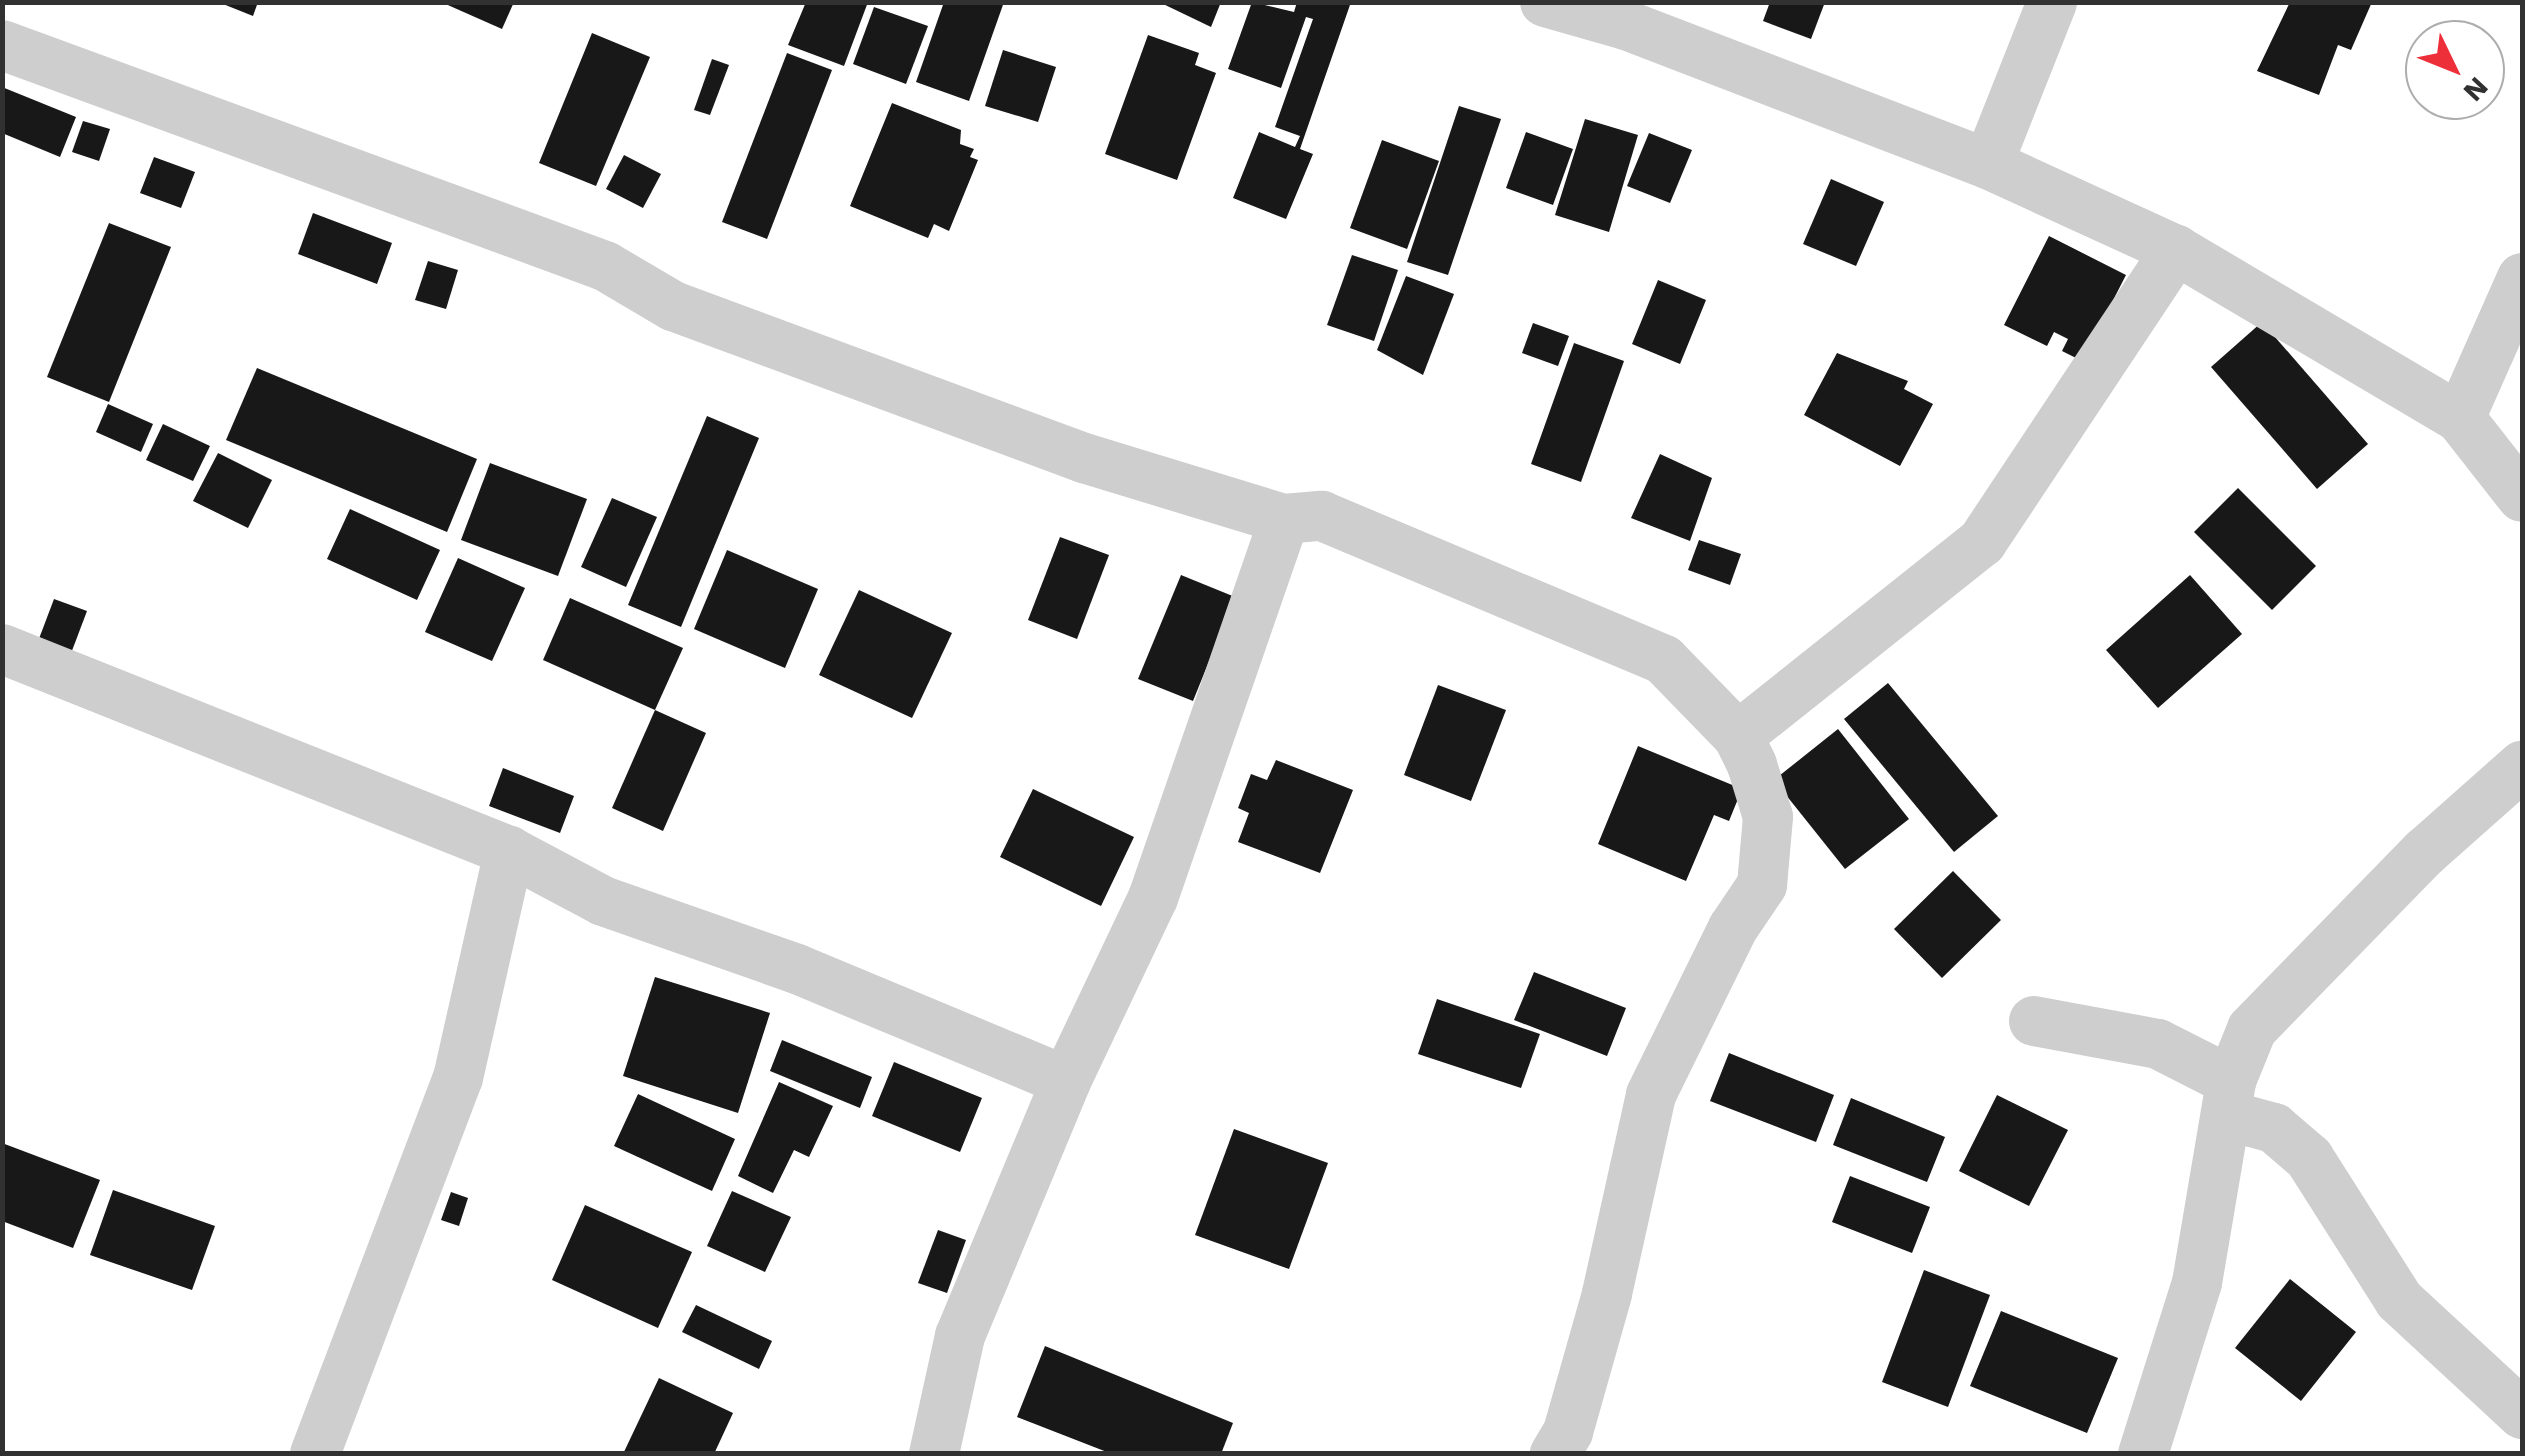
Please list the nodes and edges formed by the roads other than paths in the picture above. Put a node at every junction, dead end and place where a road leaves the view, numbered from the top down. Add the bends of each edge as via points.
1 (1545, 2) edge
2 (2052, 2) edge
3 (2, 45) edge
4 (1988, 164) junction
5 (2176, 250) junction
6 (2522, 278) edge
7 (2460, 418) junction
8 (2522, 497) edge
9 (1284, 519) junction
10 (2, 648) edge
11 (1738, 736) junction
12 (2522, 766) edge
13 (509, 851) junction
14 (2034, 1021) dead end
15 (1066, 1081) junction
16 (2229, 1098) junction
17 (2522, 1414) edge
18 (315, 1454) edge
19 (934, 1454) edge
20 (1555, 1454) edge
21 (2143, 1454) edge

1 - 4 street via 1626,25
2 - 4 street
3 - 9 street via 605,266 673,306 1084,458
4 - 5 street
5 - 7 street
5 - 11 street via 1982,542
6 - 7 street
7 - 8 street
9 - 11 street via 1322,516 1664,660
9 - 15 street via 1153,898
10 - 13 street
11 - 20 street via 1768,817 1762,884 1732,928 1651,1095 1607,1294 1568,1432
12 - 16 street via 2278,997 2252,1029
13 - 15 street via 602,901 798,969
13 - 18 street via 458,1078
14 - 16 street via 2158,1044
15 - 19 street via 960,1336
16 - 17 street via 2309,1158 2399,1300
16 - 21 street via 2197,1283

